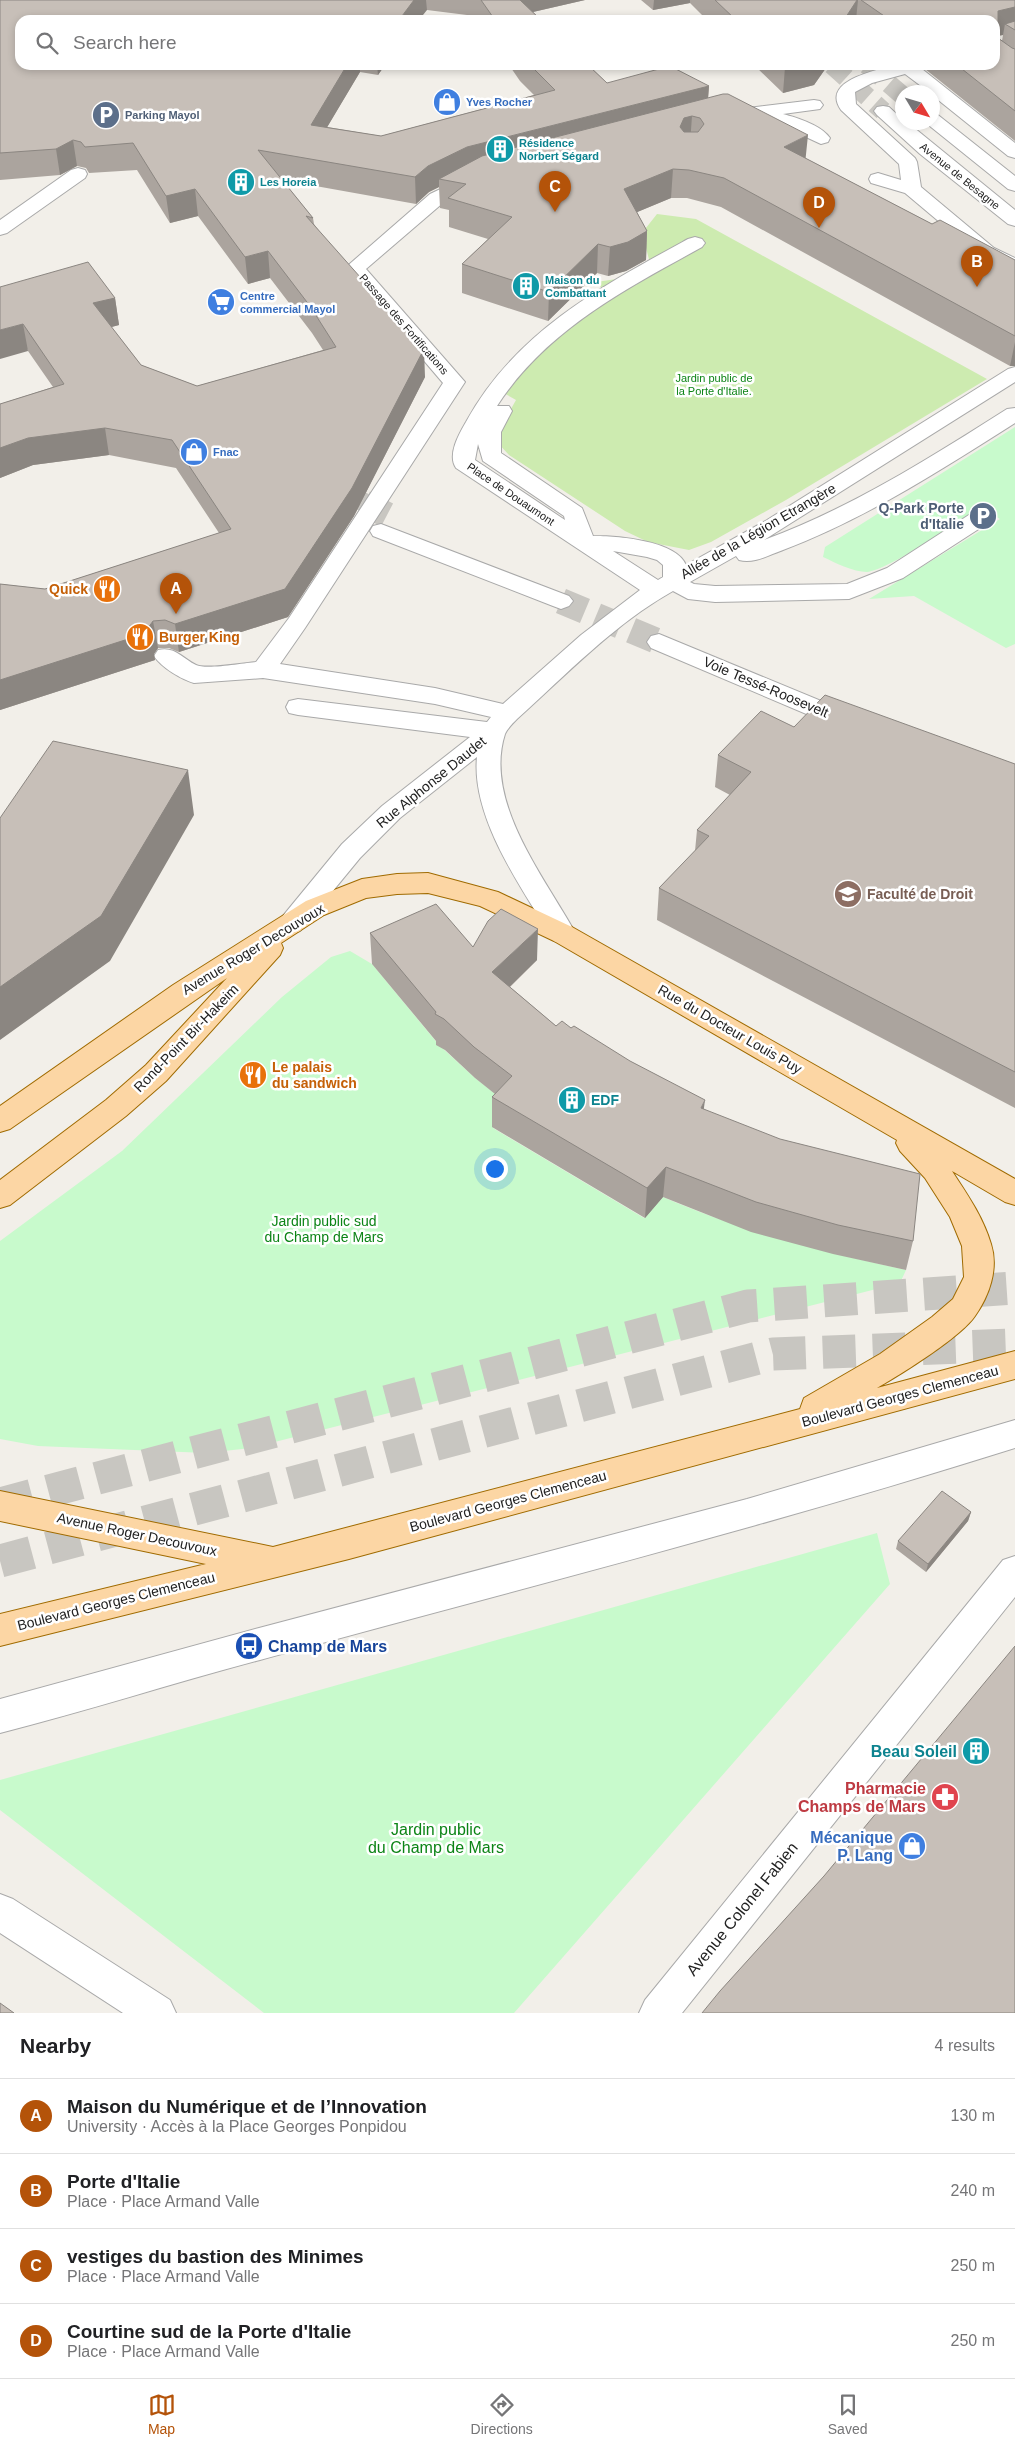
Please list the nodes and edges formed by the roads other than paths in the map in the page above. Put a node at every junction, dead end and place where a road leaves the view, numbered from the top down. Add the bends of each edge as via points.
1 (898, 70) edge
2 (917, 70) edge
3 (814, 105) dead end
4 (940, 107) edge
5 (884, 110) tunnel mouth
6 (940, 125) edge
7 (822, 138) dead end
8 (1015, 152) edge
9 (1015, 165) edge
10 (78, 174) dead end
11 (494, 174) edge
12 (878, 179) dead end
13 (1015, 184) edge
14 (912, 189) junction
15 (1015, 220) edge
16 (0, 229) edge
17 (695, 243) dead end
18 (1015, 266) edge
19 (1015, 374) edge
20 (510, 398) dead end
21 (1015, 414) edge
22 (958, 449) junction
23 (886, 455) junction
24 (984, 516) dead end
25 (385, 523) tunnel mouth
26 (584, 543) junction
27 (664, 585) junction
28 (561, 602) tunnel mouth
29 (659, 642) tunnel mouth
30 (166, 656) dead end
31 (263, 670) junction
32 (298, 707) dead end
33 (501, 722) junction
34 (867, 728) edge
35 (291, 924) junction
36 (563, 934) junction
37 (0, 1121) edge
38 (894, 1126) junction
39 (1015, 1193) edge
40 (0, 1196) edge
41 (1015, 1365) edge
42 (784, 1427) junction
43 (1015, 1434) edge
44 (0, 1506) edge
45 (275, 1562) junction
46 (1015, 1571) edge
47 (0, 1630) edge
48 (0, 1716) edge
49 (0, 1912) edge
50 (157, 2013) edge
51 (658, 2013) edge

1 - 14 street via 866,79 846,90 847,106 908,162
2 - 8 street
3 - 7 street via 711,119 729,124 767,118 783,120
4 - 9 street
5 - 15 street, Avenue de Besagne via 927,150
6 - 13 street
10 - 16 street
11 - 31 street, Passage des Fortifications via 475,179 437,198 355,268 454,382
12 - 14 street
14 - 18 street via 987,252
17 - 26 street, Place de Douaumont via 579,309 539,341 519,360 490,397 463,452 464,463
19 - 23 street, Allée de la Légion Etrangère
20 - 26 street via 490,429 487,443 491,456 574,513
21 - 22 street, Allée de la Légion Etrangère
22 - 23 street
22 - 27 street, Allée de la Légion Etrangère via 868,502 794,538
23 - 27 street, Allée de la Légion Etrangère via 775,524
24 - 27 street via 895,573 849,591 716,594
25 - 28 street via 450,560
26 - 27 street
26 - 27 street via 634,547 665,555 674,564 675,574
27 - 33 street, Rue Alphonse Daudet via 589,641
29 - 34 street, Voie Tessé-Roosevelt
30 - 31 street via 194,675
31 - 33 street via 435,696
32 - 33 street
33 - 35 street, Rue Alphonse Daudet via 391,812 351,852
33 - 36 street, Rue Alphonse Daudet via 489,771 500,818 511,849
35 - 36 main road, Avenue Roger Decouvoux via 315,908 362,889 428,883 489,899
35 - 37 main road, Avenue Roger Decouvoux via 183,992
35 - 40 main road, Rond-Point Bir-Hakeim via 156,1073 116,1108
36 - 38 main road, Rue du Docteur Louis Puy via 762,1046
38 - 39 main road, Rue du Docteur Louis Puy
38 - 42 main road, Rue du Docteur Louis Puy via 935,1170 963,1212 977,1246 979,1277 964,1308 943,1326 891,1364
41 - 42 main road, Boulevard Georges Clemenceau
42 - 45 main road, Boulevard Georges Clemenceau
43 - 48 street via 718,1524 249,1646
44 - 45 main road, Avenue Roger Decouvoux
45 - 47 main road, Boulevard Georges Clemenceau
46 - 51 street, Avenue Colonel Fabien
49 - 50 street

